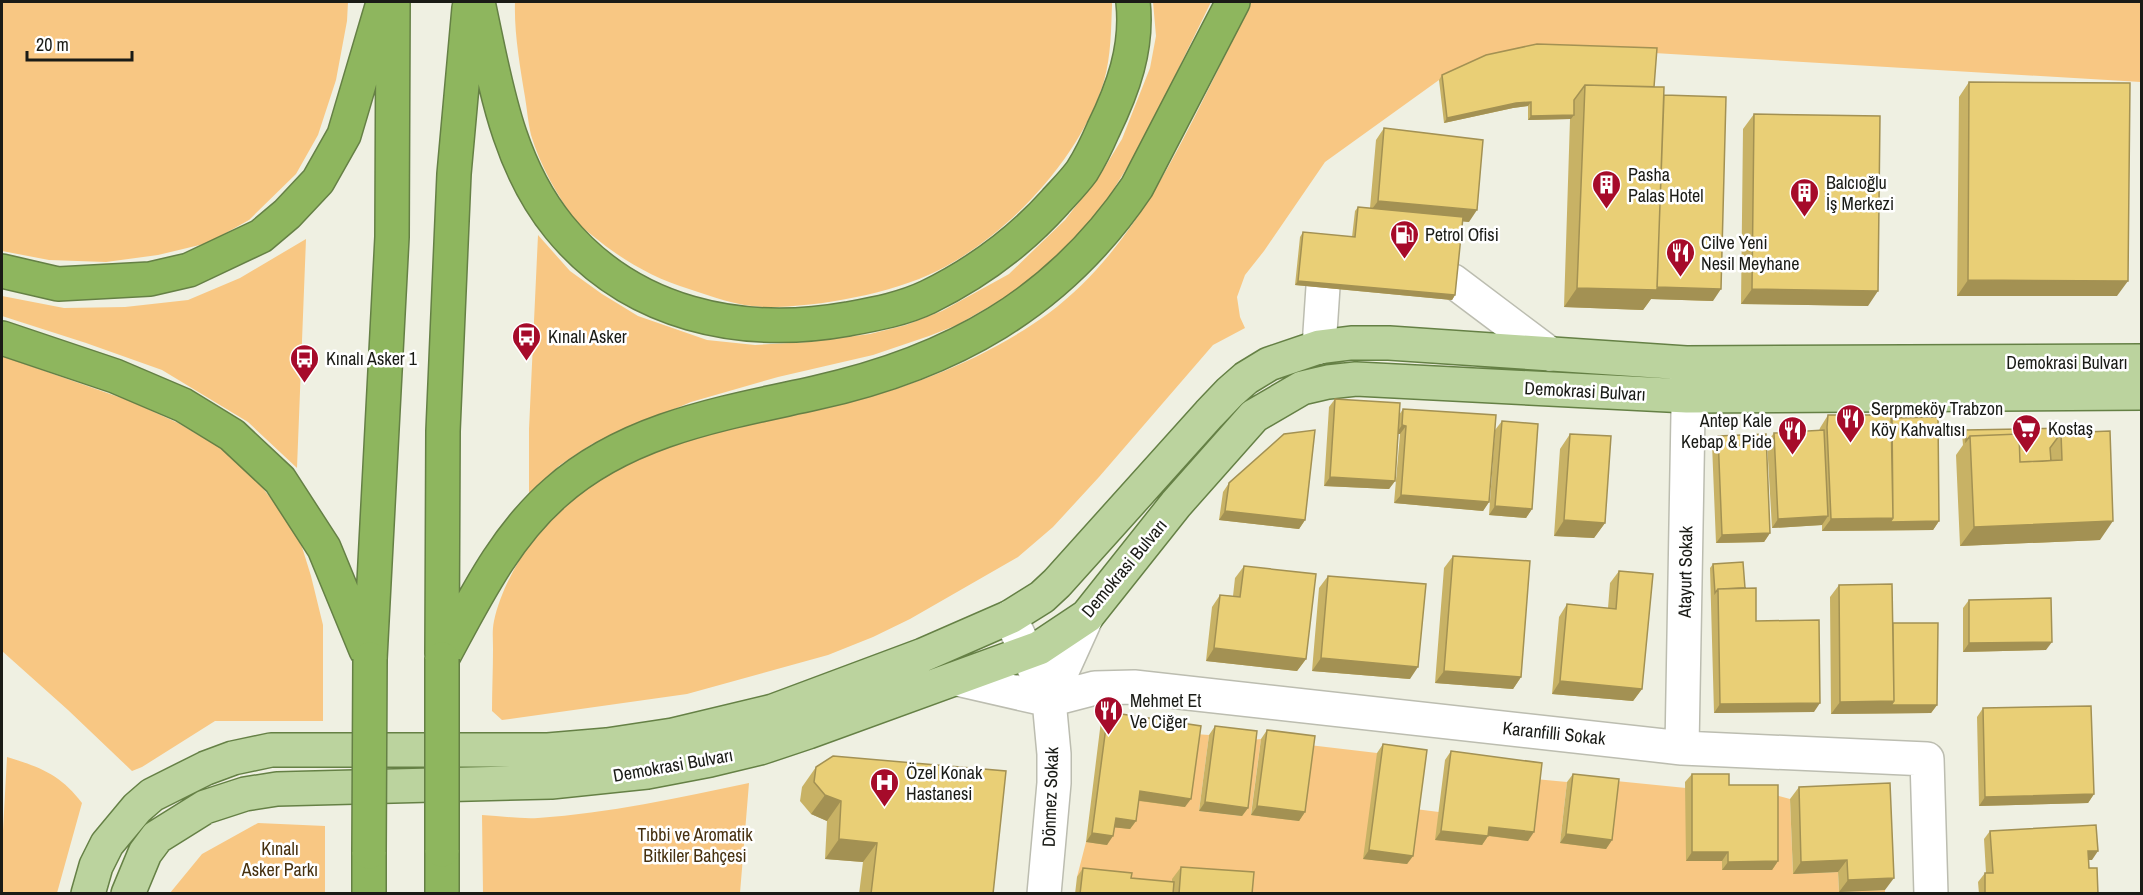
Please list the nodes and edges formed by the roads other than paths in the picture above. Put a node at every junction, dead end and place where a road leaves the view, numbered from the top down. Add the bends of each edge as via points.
1 (384, 2) edge
2 (393, 2) edge
3 (469, 2) edge
4 (478, 2) edge
5 (1132, 2) edge
6 (1233, 2) edge
7 (2, 271) edge
8 (1454, 281) edge
9 (1323, 288) edge
10 (2, 338) edge
11 (1318, 347) junction
12 (1550, 354) junction
13 (2142, 361) edge
14 (1686, 363) junction
15 (2142, 393) edge
16 (1687, 396) junction
17 (1010, 616) junction
18 (1087, 616) junction
19 (1027, 653) junction
20 (370, 659) junction
21 (442, 659) junction
22 (957, 679) junction
23 (1049, 700) junction
24 (1682, 748) junction
25 (88, 894) edge
26 (128, 894) edge
27 (369, 894) edge
28 (442, 894) edge
29 (1044, 894) edge
30 (1931, 894) edge

1 - 7 highway via 344,135 318,182 261,236 189,270 150,279 58,284
2 - 20 highway via 392,237
3 - 21 highway via 454,174 443,420
4 - 5 highway via 509,136 529,183 559,227 595,263 653,301 697,316 744,324 792,326 878,314 926,298 999,255 1032,227 1081,171 1118,101 1133,44
6 - 21 highway via 1137,187 1095,241 1039,294 1005,320 963,344 914,364 866,381 676,426 625,447 588,468 556,491 528,520 492,568
8 - 12 street
9 - 11 street
10 - 20 highway via 116,376 183,405 232,435 280,480 324,548
11 - 12 main road, Demokrasi Bulvarı via 1389,343
11 - 17 main road, Demokrasi Bulvarı via 1269,364 1230,392 1057,583
12 - 14 main road, Demokrasi Bulvarı
13 - 14 main road, Demokrasi Bulvarı
14 - 16 street, Atayurt Sokak
15 - 16 main road, Demokrasi Bulvarı
16 - 18 main road, Demokrasi Bulvarı via 1356,379 1302,388 1254,416 1176,504
16 - 24 street, Atayurt Sokak
17 - 19 street
17 - 25 main road, Demokrasi Bulvarı via 923,655 773,711 673,735 548,750 271,750 233,758 152,795 107,844
18 - 19 main road, Demokrasi Bulvarı
18 - 23 street
19 - 22 main road, Demokrasi Bulvarı
19 - 23 street
20 - 27 highway, bridge
21 - 28 highway, bridge
22 - 23 street
22 - 26 main road, Demokrasi Bulvarı via 760,748 647,772 551,782 277,789 245,794 205,807 157,837 145,853
23 - 24 street, Karanfilli Sokak via 1095,688 1134,687
23 - 29 street, Dönmez Sokak via 1054,783
24 - 30 street, Karanfilli Sokak via 1927,759

